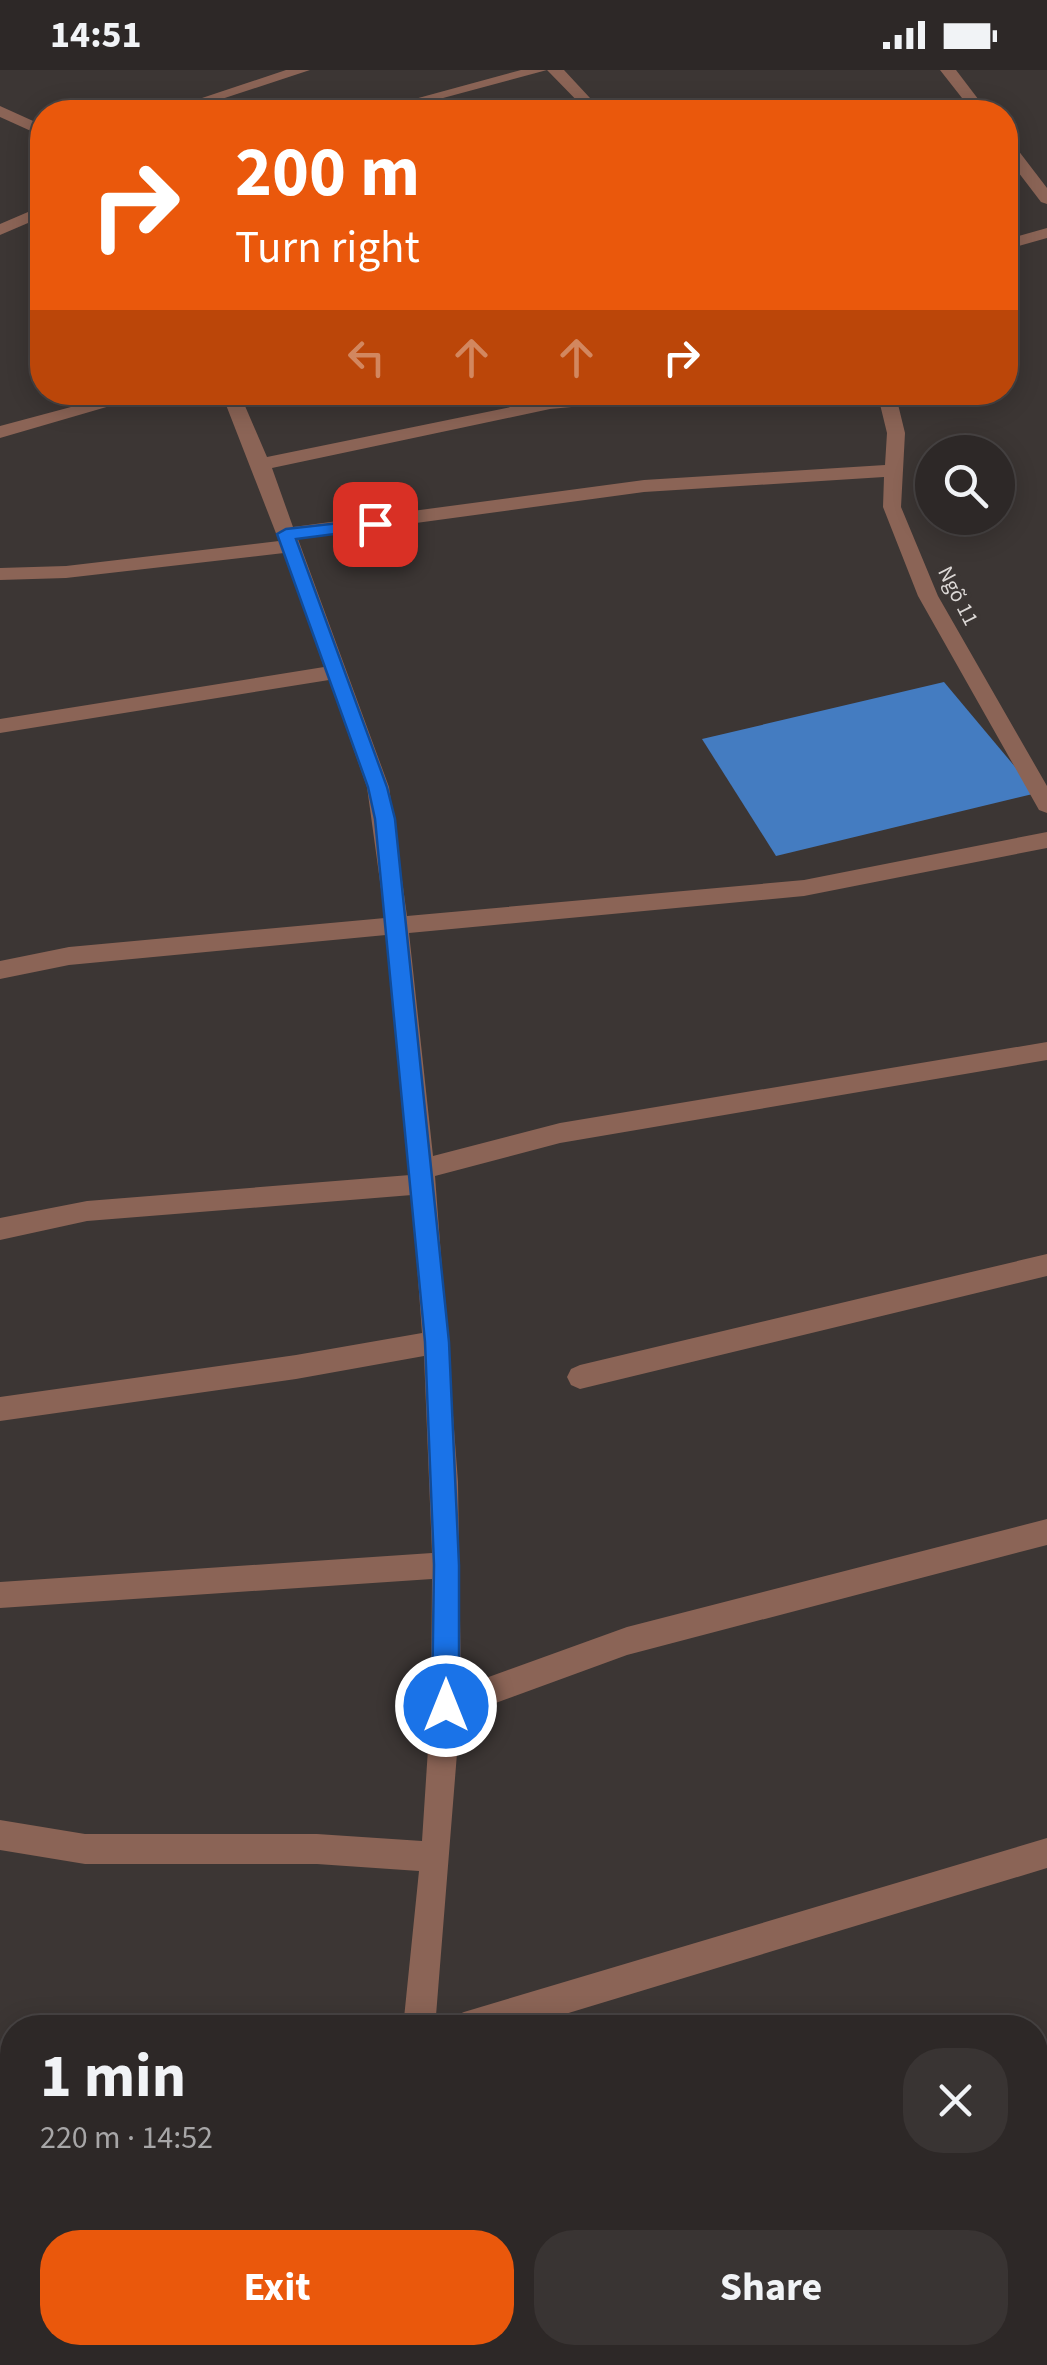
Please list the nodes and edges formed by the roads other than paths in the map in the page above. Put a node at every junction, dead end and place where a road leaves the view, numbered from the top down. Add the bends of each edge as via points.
1 (302, 70) edge
2 (540, 70) edge
3 (555, 70) edge
4 (948, 70) edge
5 (206, 100) edge
6 (422, 100) edge
7 (584, 100) edge
8 (972, 100) edge
9 (0, 111) edge
10 (30, 125) edge
11 (1018, 161) edge
12 (1047, 200) edge
13 (30, 216) edge
14 (0, 230) edge
15 (1047, 233) edge
16 (1018, 241) edge
17 (101, 405) edge
18 (236, 405) edge
19 (545, 405) edge
20 (889, 405) edge
21 (0, 432) edge
22 (261, 464) junction
23 (897, 470) junction
24 (288, 540) junction
25 (0, 574) edge
26 (336, 672) junction
27 (0, 726) edge
28 (1047, 804) edge
29 (1047, 840) edge
30 (397, 926) junction
31 (0, 970) edge
32 (1047, 1051) edge
33 (421, 1177) junction
34 (0, 1229) edge
35 (1047, 1265) edge
36 (437, 1342) junction
37 (580, 1377) dead end
38 (0, 1409) edge
39 (1047, 1532) edge
40 (446, 1565) junction
41 (0, 1595) edge
42 (446, 1706) junction
43 (0, 1835) edge
44 (1047, 1853) edge
45 (434, 1858) junction
46 (421, 2015) edge
47 (507, 2015) edge

1 - 5 street
2 - 6 street
3 - 7 street
4 - 8 street
9 - 10 street
11 - 12 street
13 - 14 street
15 - 16 street
17 - 21 street
18 - 22 street
19 - 22 street
20 - 23 street, Ngõ 11
22 - 24 street
23 - 24 street via 644,486
23 - 28 street, Ngõ 11 via 892,508 928,596
24 - 25 street via 66,572
24 - 26 street
26 - 27 street
26 - 30 street via 378,787
29 - 30 street via 804,888
30 - 31 street via 69,956
30 - 33 street
32 - 33 street via 560,1133
33 - 34 street via 88,1211
33 - 36 street
35 - 37 street
36 - 38 street
36 - 40 street
39 - 42 street via 627,1641
40 - 41 street
40 - 42 street
42 - 45 street
43 - 45 street via 85,1849 317,1849
44 - 47 street
45 - 46 street

